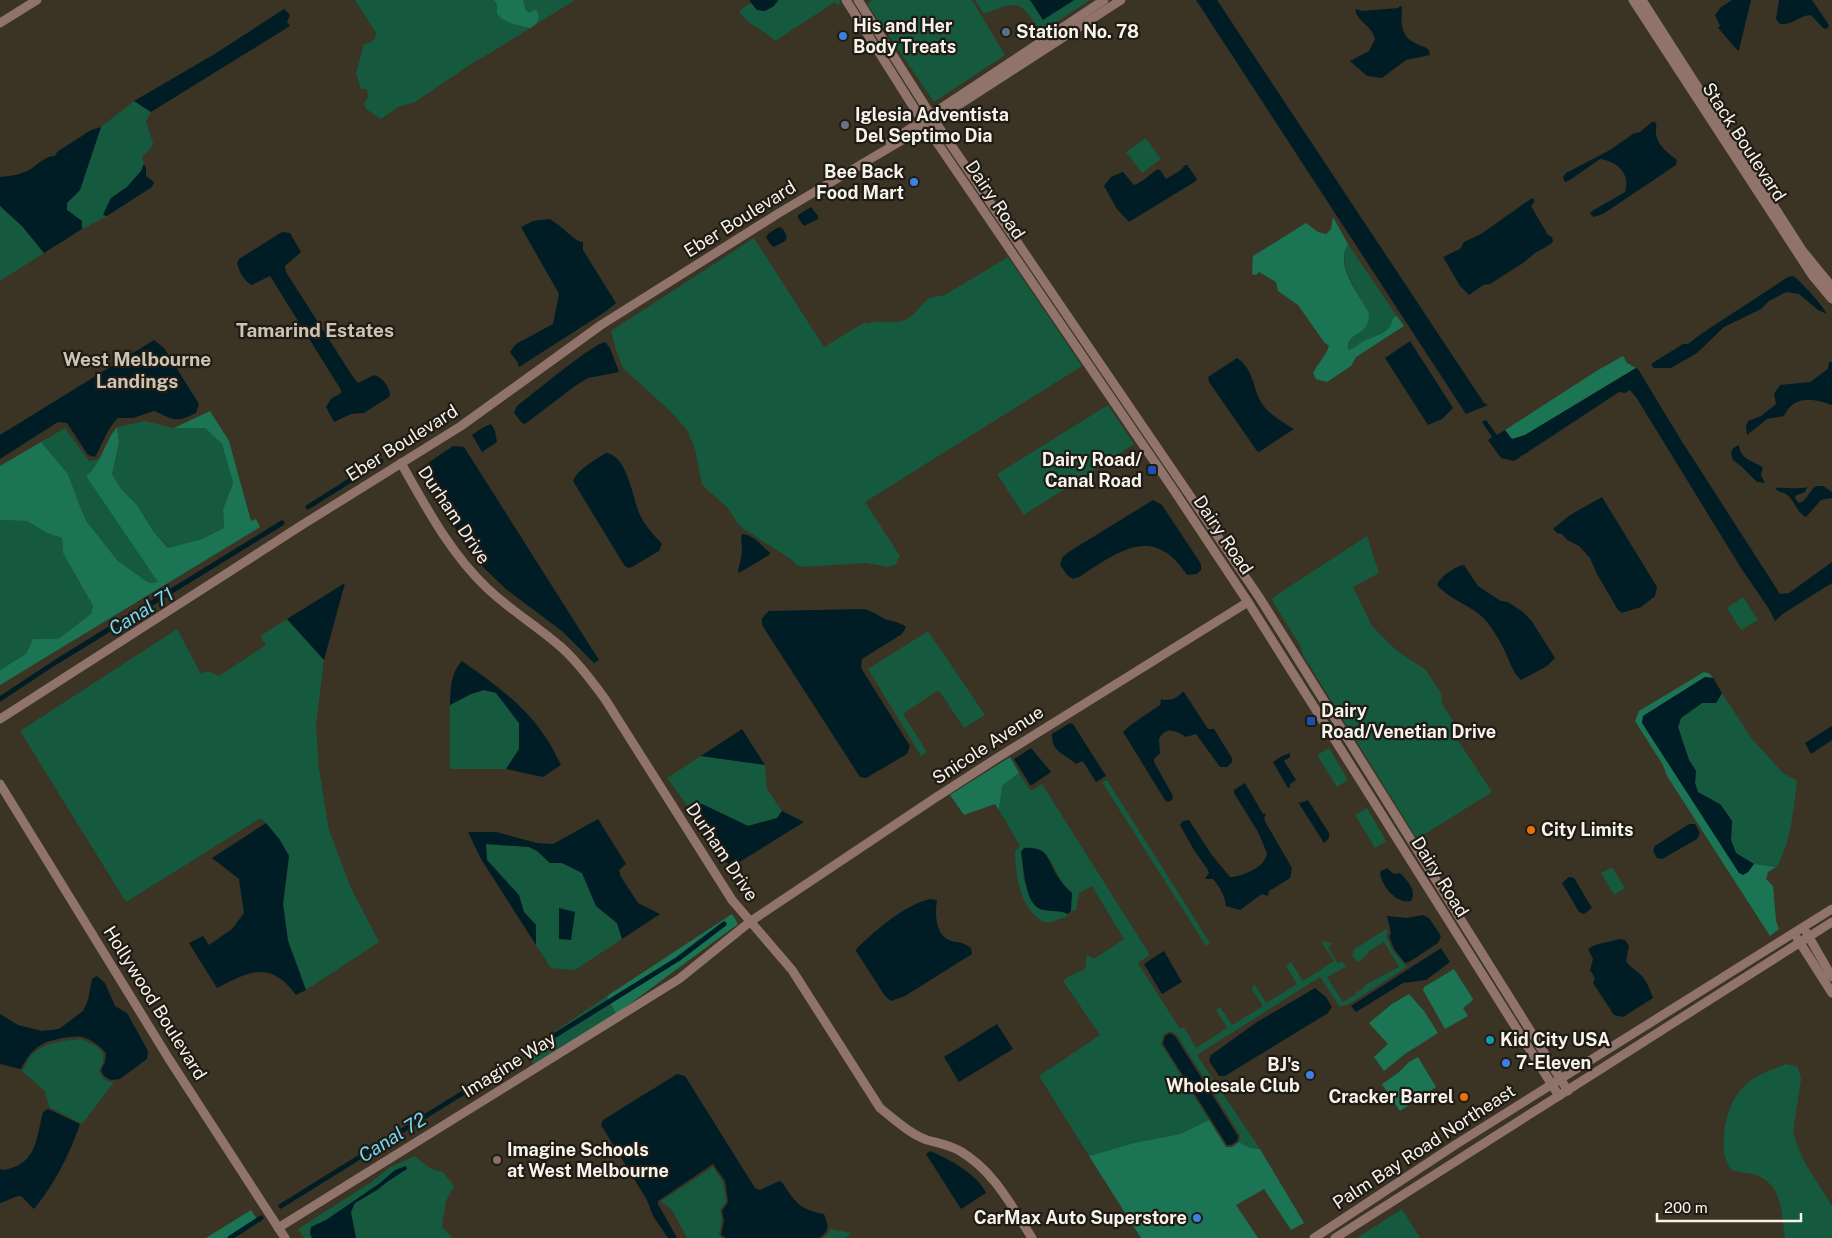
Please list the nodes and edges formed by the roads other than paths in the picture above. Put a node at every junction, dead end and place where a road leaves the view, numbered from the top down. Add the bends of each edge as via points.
1 (37, 0) edge
2 (846, 0) edge
3 (858, 0) edge
4 (1104, 0) edge
5 (1121, 0) edge
6 (1632, 0) edge
7 (1642, 0) edge
8 (0, 23) edge
9 (932, 117) junction
10 (924, 123) junction
11 (1832, 288) edge
12 (1832, 299) edge
13 (1096, 358) junction
14 (1087, 364) junction
15 (401, 463) junction
16 (1179, 480) junction
17 (1171, 486) junction
18 (1248, 602) junction
19 (0, 718) edge
20 (0, 784) edge
21 (1832, 909) edge
22 (751, 921) junction
23 (1832, 922) edge
24 (1803, 928) junction
25 (1794, 933) junction
26 (1808, 937) junction
27 (1472, 938) junction
28 (1800, 942) junction
29 (1478, 948) junction
30 (1469, 954) junction
31 (1476, 964) junction
32 (1832, 977) edge
33 (1723, 978) junction
34 (1720, 993) junction
35 (1832, 993) edge
36 (1561, 1080) junction
37 (1553, 1085) junction
38 (1568, 1090) junction
39 (1559, 1096) junction
40 (278, 1228) junction
41 (1316, 1237) edge
42 (284, 1238) edge
43 (1032, 1238) edge
44 (1336, 1238) edge

1 - 8 street
2 - 10 street, Dairy Road
3 - 9 street, Dairy Road
4 - 9 street, Eber Boulevard
5 - 9 street, Eber Boulevard
6 - 12 street, Stack Boulevard via 1812,275
7 - 11 street, Stack Boulevard via 1802,250
9 - 10 street, Eber Boulevard
9 - 13 street, Dairy Road
10 - 14 street, Dairy Road
10 - 15 street, Eber Boulevard via 601,325 461,426
13 - 14 street
13 - 16 street, Dairy Road
14 - 17 street, Dairy Road
15 - 19 street, Eber Boulevard
15 - 22 street, Durham Drive via 440,529 470,571 510,609 562,648 584,671 732,900
16 - 17 street
16 - 27 street, Dairy Road via 1259,597
17 - 18 street, Dairy Road
18 - 22 street, Snicole Avenue via 997,758
18 - 30 street, Dairy Road
20 - 40 street, Hollywood Boulevard
21 - 24 street, Palm Bay Road Northeast
22 - 40 street, Imagine Way via 679,979
22 - 43 street, Durham Drive via 792,970 880,1108 918,1136 958,1150 978,1164 999,1185
23 - 26 street, Palm Bay Road Northeast
24 - 25 street, Palm Bay Road Northeast
24 - 26 street
25 - 28 street
25 - 33 street, Palm Bay Road Northeast
26 - 28 street, Palm Bay Road Northeast
26 - 32 street
27 - 29 street, Dairy Road
27 - 30 street
28 - 34 street, Palm Bay Road Northeast
28 - 35 street
29 - 31 street
29 - 36 street, Dairy Road
30 - 31 street, Dairy Road
31 - 37 street, Dairy Road
33 - 34 street
33 - 36 street, Palm Bay Road Northeast
34 - 38 street, Palm Bay Road Northeast
36 - 37 street, Palm Bay Road Northeast
36 - 38 street, Dairy Road
37 - 39 street, Dairy Road
37 - 41 street, Palm Bay Road Northeast
38 - 39 street, Palm Bay Road Northeast
39 - 44 street, Palm Bay Road Northeast
40 - 42 street, Hollywood Boulevard

